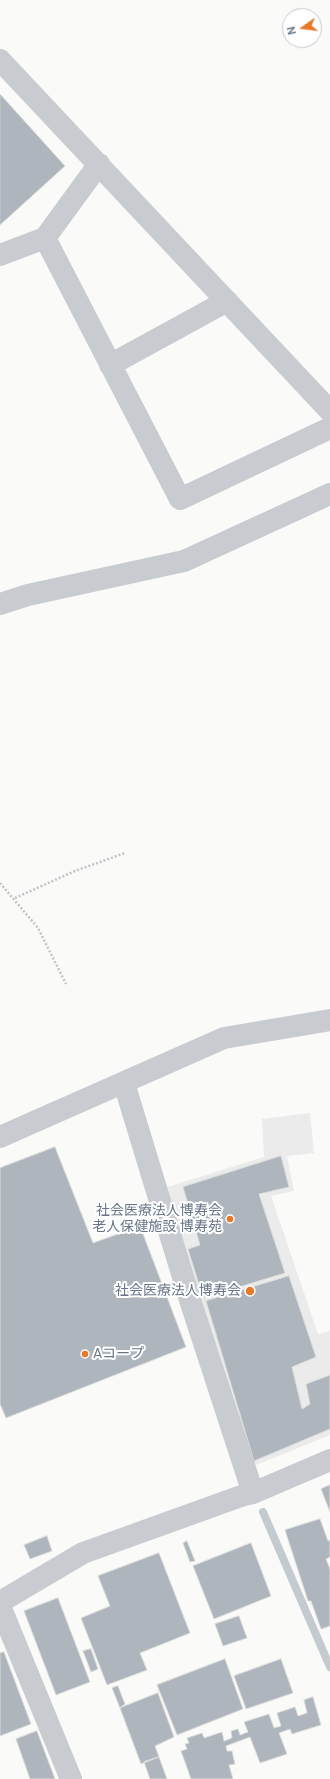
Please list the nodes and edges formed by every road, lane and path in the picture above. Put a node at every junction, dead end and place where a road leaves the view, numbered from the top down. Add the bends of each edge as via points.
1 (0, 60) edge
2 (99, 164) junction
3 (45, 238) junction
4 (0, 255) edge
5 (228, 301) junction
6 (110, 365) junction
7 (330, 411) edge
8 (330, 428) edge
9 (330, 494) edge
10 (0, 604) edge
11 (124, 853) dead end
12 (0, 883) edge
13 (15, 898) junction
14 (66, 984) dead end
15 (330, 1020) edge
16 (124, 1083) junction
17 (0, 1138) edge
18 (330, 1460) edge
19 (253, 1493) junction
20 (0, 1602) edge
21 (0, 1606) edge
22 (71, 1779) edge

1 - 2 street
2 - 3 street
2 - 5 street
3 - 4 street
3 - 6 street
5 - 6 street
5 - 7 street
6 - 8 street via 180,499
9 - 10 street via 184,561 28,595
11 - 13 path via 75,871
12 - 13 path
13 - 14 path via 38,928
15 - 16 street via 224,1038
16 - 17 street
16 - 19 street via 190,1300
18 - 19 street
19 - 20 street via 83,1553
21 - 22 street

